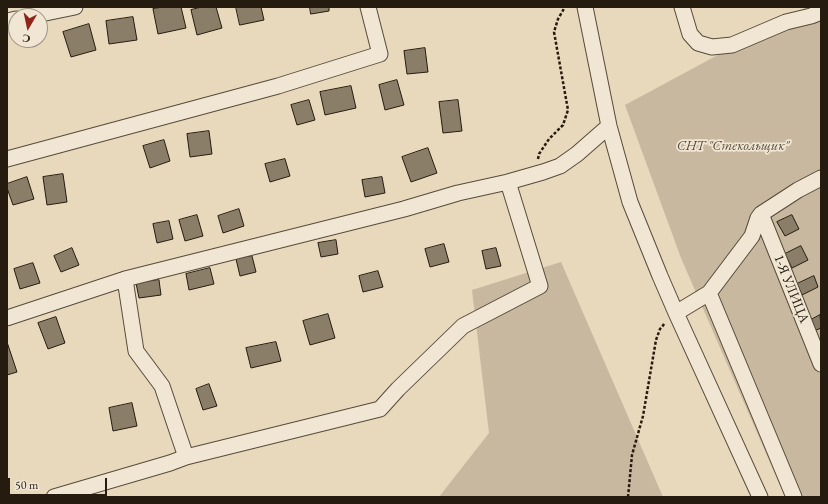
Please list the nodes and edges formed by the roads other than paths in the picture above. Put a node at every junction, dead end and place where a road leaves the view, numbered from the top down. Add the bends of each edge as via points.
1 (75, 7) edge
2 (368, 7) edge
3 (585, 7) edge
4 (682, 7) edge
5 (821, 12) edge
6 (48, 13) edge
7 (609, 126) junction
8 (7, 159) edge
9 (821, 178) edge
10 (508, 182) junction
11 (761, 214) junction
12 (124, 279) junction
13 (709, 293) junction
14 (676, 313) junction
15 (7, 318) edge
16 (821, 364) edge
17 (186, 457) junction
18 (54, 497) edge
19 (760, 497) edge
20 (794, 497) edge

1 - 6 street
2 - 8 street via 380,54 278,86
3 - 7 street
4 - 5 street via 690,34 698,43 712,47 732,45 786,22
7 - 10 street via 560,166
7 - 14 street via 630,202
9 - 11 street
10 - 12 street
10 - 17 street via 540,286 463,326 380,409
11 - 13 street via 752,236
11 - 16 street, 1-Я УЛИЦА
12 - 15 street
12 - 17 street via 136,351 162,386
13 - 14 street
13 - 20 street
14 - 19 street
17 - 18 street

